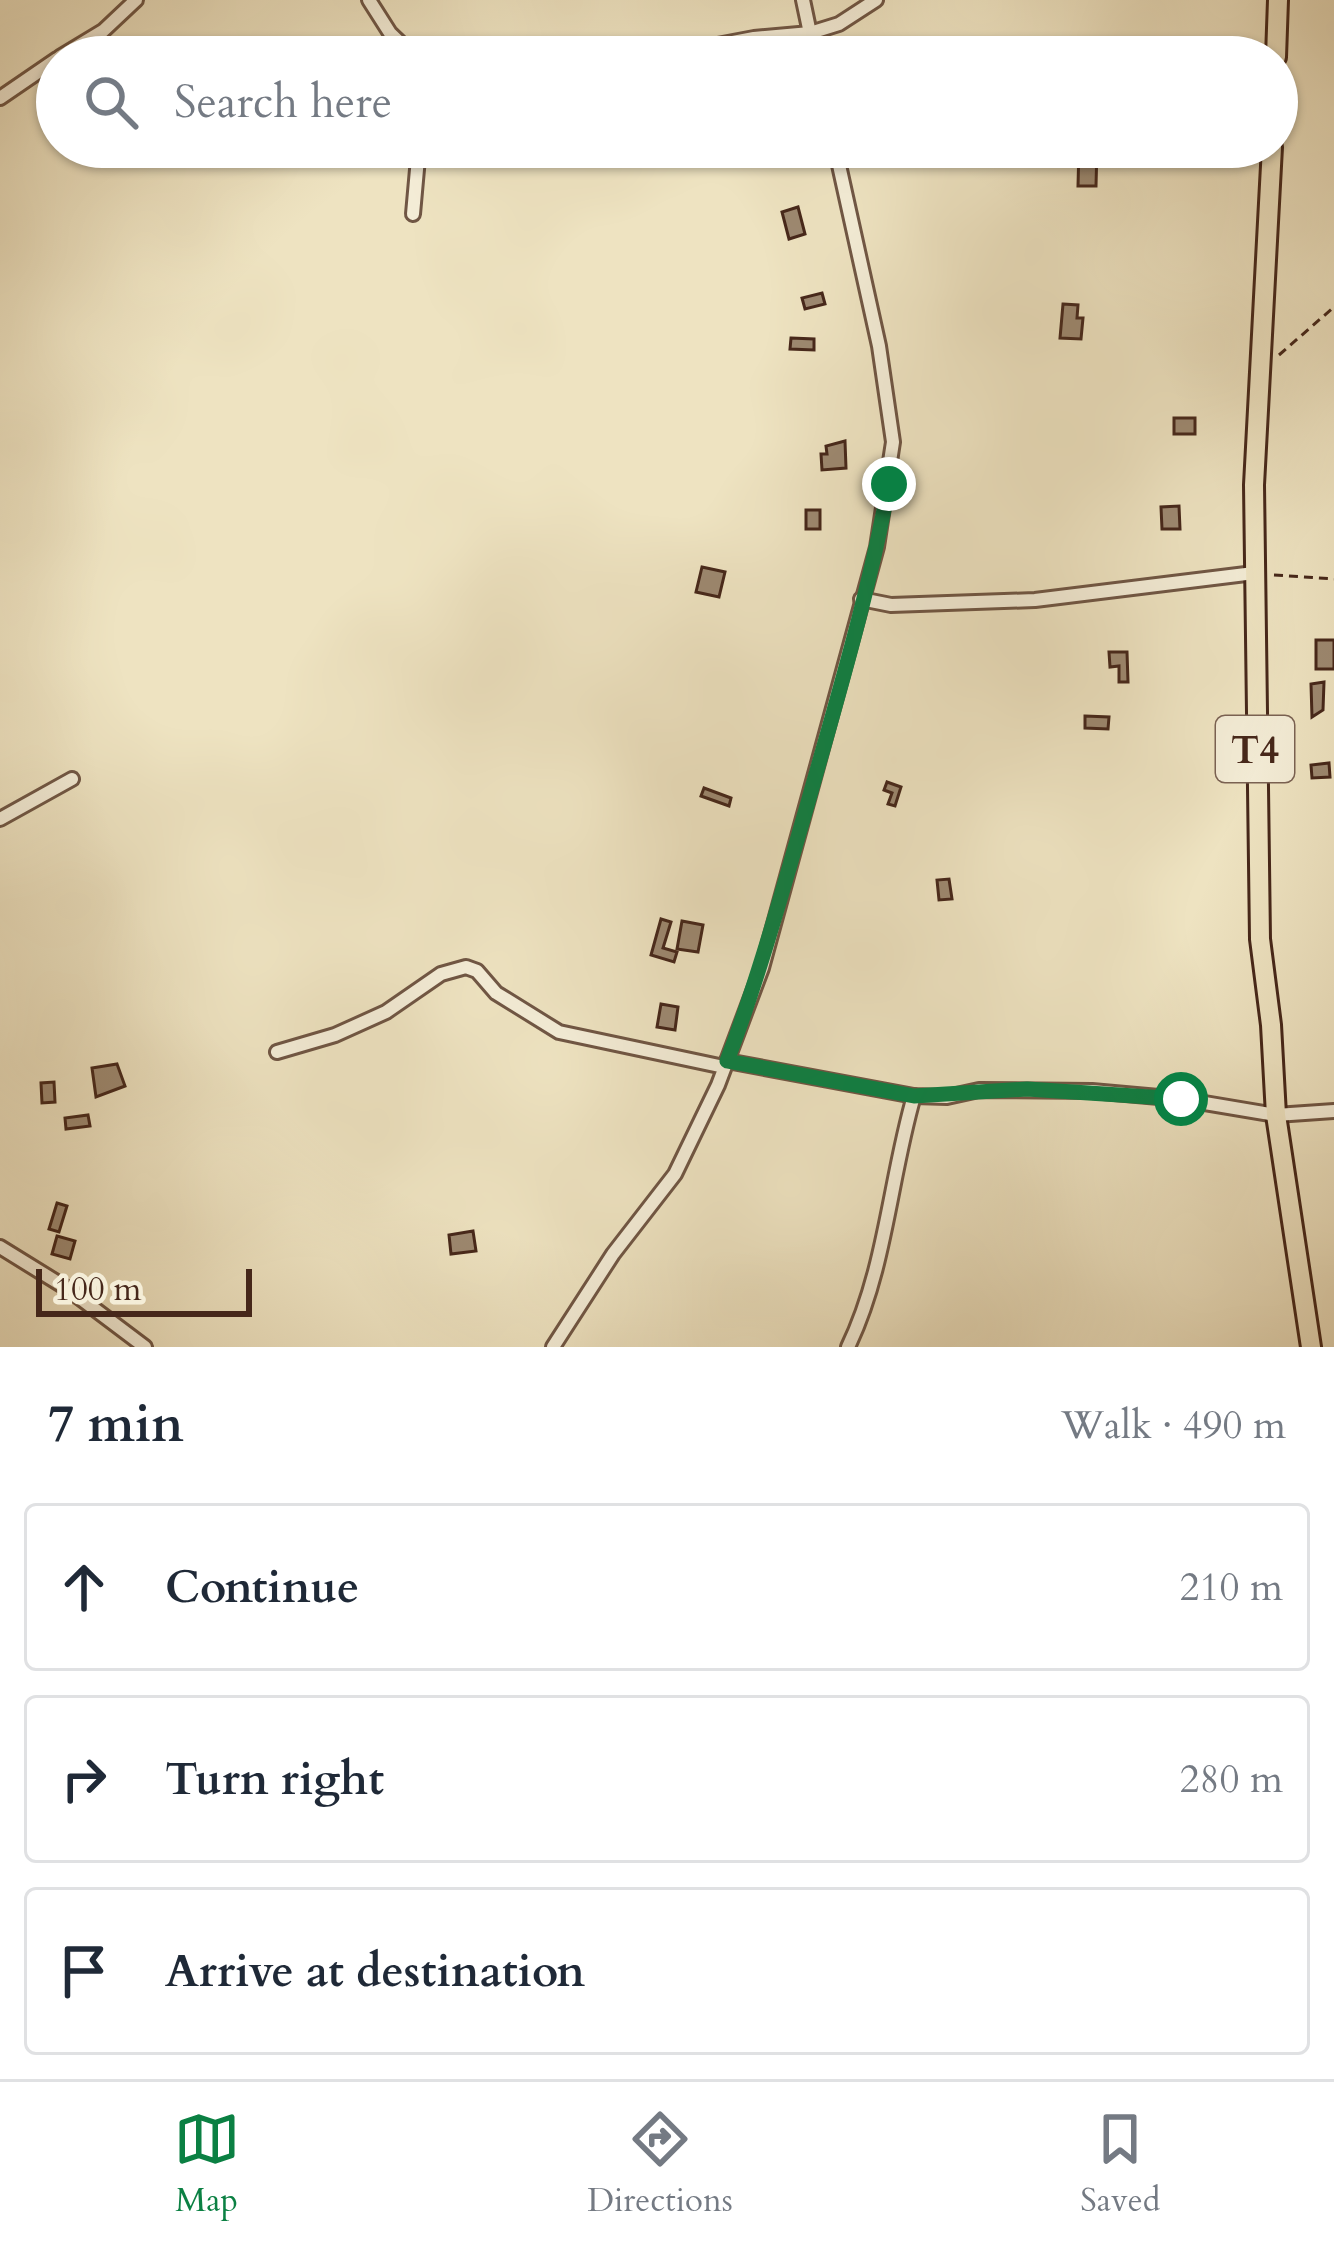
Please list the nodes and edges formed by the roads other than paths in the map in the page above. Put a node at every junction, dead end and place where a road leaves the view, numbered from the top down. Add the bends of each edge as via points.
1 (136, 0) edge
2 (369, 0) edge
3 (803, 0) edge
4 (876, 0) edge
5 (1278, 0) edge
6 (810, 33) junction
7 (95, 36) edge
8 (394, 36) edge
9 (790, 36) edge
10 (811, 36) edge
11 (1277, 36) edge
12 (36, 73) edge
13 (0, 98) edge
14 (417, 168) edge
15 (840, 168) edge
16 (1271, 168) edge
17 (413, 214) dead end
18 (1254, 573) junction
19 (861, 599) junction
20 (72, 779) dead end
21 (0, 819) edge
22 (277, 1052) dead end
23 (726, 1064) junction
24 (914, 1096) junction
25 (1334, 1111) edge
26 (1276, 1115) junction
27 (0, 1246) edge
28 (136, 1346) edge
29 (553, 1347) edge
30 (848, 1347) edge
31 (1311, 1347) edge

1 - 7 street
2 - 8 street
3 - 6 street
4 - 6 street
5 - 11 highway
6 - 9 street
6 - 10 street
12 - 13 street
14 - 17 street
15 - 19 street via 893,442
16 - 18 highway, T4
18 - 19 street via 1035,600
18 - 26 highway, T4 via 1260,939
19 - 23 street via 762,968
20 - 21 street
22 - 23 street via 335,1035 466,967 560,1032
23 - 24 street
23 - 29 street via 675,1174
24 - 26 street via 1092,1090
24 - 30 street via 893,1204
25 - 26 street
26 - 31 highway, T4
27 - 28 street

